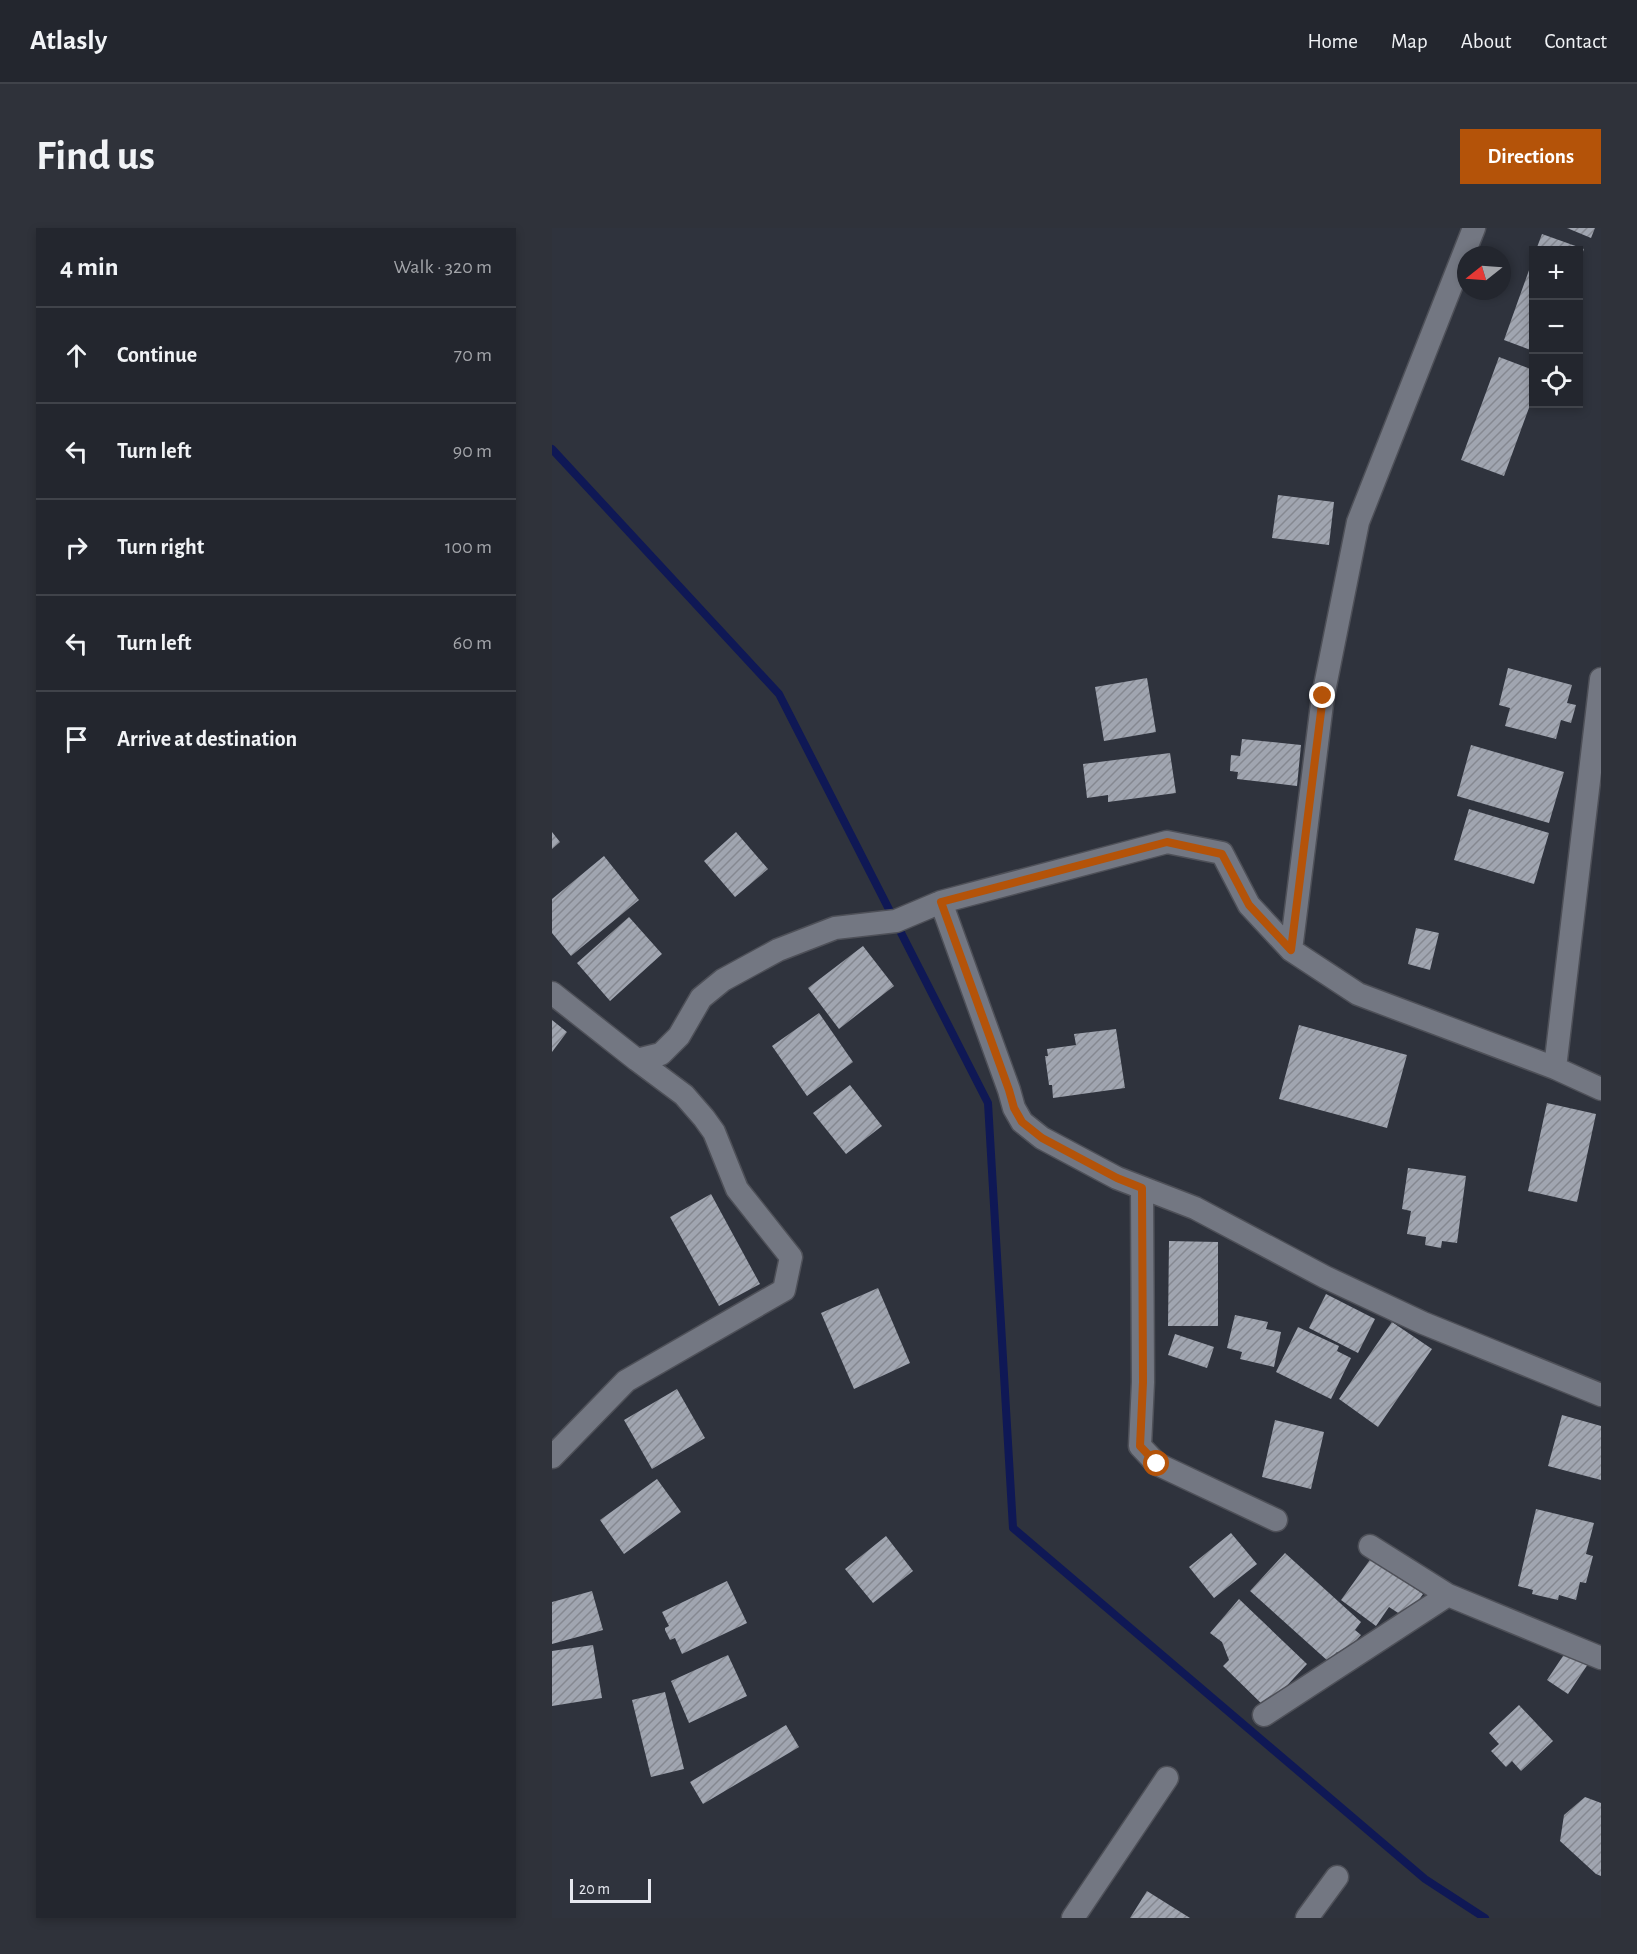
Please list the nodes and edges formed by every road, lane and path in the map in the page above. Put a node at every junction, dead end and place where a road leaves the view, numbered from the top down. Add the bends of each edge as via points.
1 (1474, 228) edge
2 (1601, 679) edge
3 (941, 902) junction
4 (1291, 950) junction
5 (552, 993) edge
6 (637, 1060) junction
7 (1555, 1068) junction
8 (1601, 1089) edge
9 (1142, 1188) junction
10 (1601, 1395) edge
11 (552, 1457) edge
12 (1276, 1520) dead end
13 (1370, 1546) dead end
14 (1448, 1595) junction
15 (1601, 1658) edge
16 (1264, 1715) dead end
17 (1167, 1778) dead end
18 (1337, 1877) dead end
19 (1073, 1918) edge
20 (1307, 1918) edge

1 - 4 street via 1358,522 1323,696
2 - 7 street
3 - 4 street via 1167,842 1222,854 1249,905
3 - 6 street via 896,921 835,928 778,950 723,980 701,998 679,1035 661,1054
3 - 9 street via 1022,1122 1042,1138
4 - 7 street via 1358,994
5 - 6 street
6 - 11 street via 684,1095 714,1131 737,1189 790,1257 784,1290 626,1381
7 - 8 street
9 - 10 street via 1195,1208 1325,1277 1423,1323
9 - 12 street via 1140,1446 1157,1464
13 - 14 street
14 - 15 street
14 - 16 street
17 - 19 street
18 - 20 street

